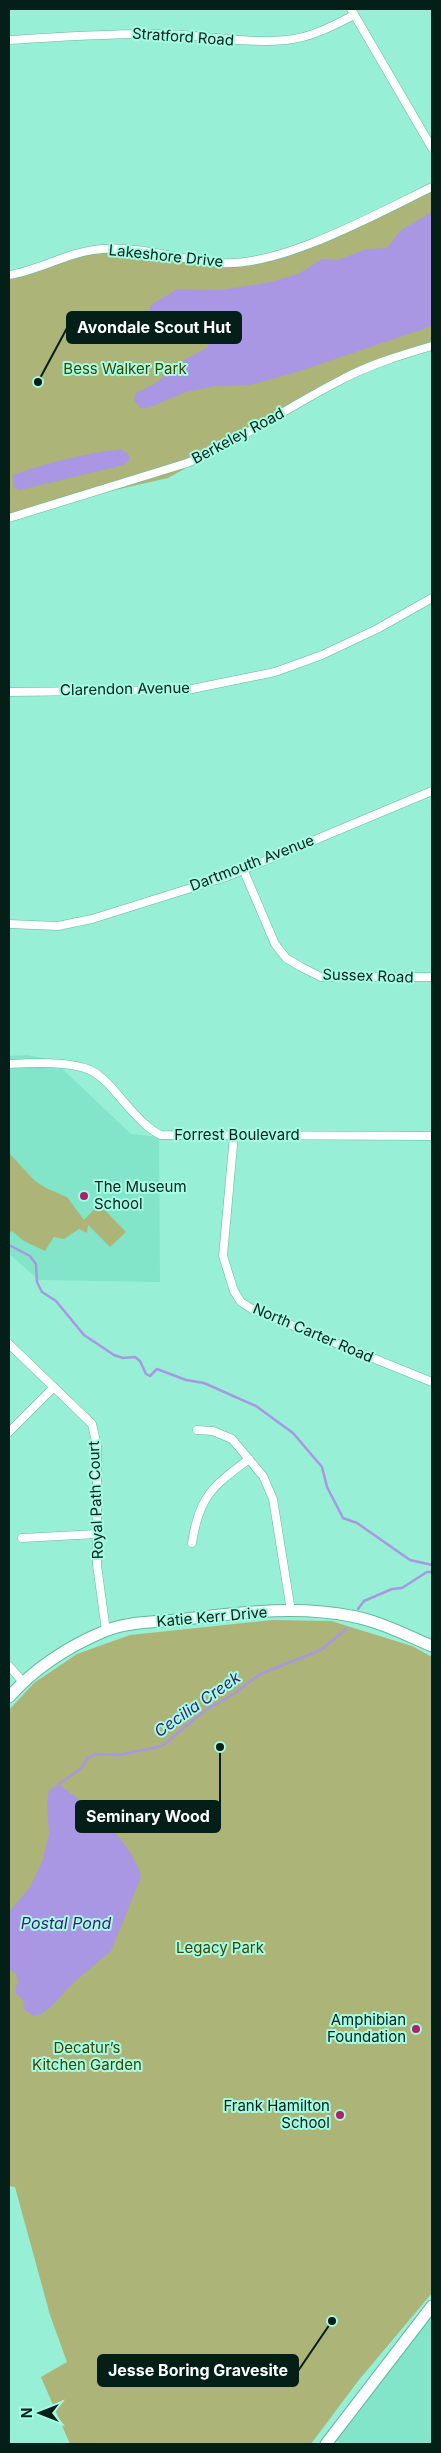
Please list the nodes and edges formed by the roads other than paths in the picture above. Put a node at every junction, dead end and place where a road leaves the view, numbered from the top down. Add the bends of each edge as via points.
1 (352, 12) edge
2 (9, 40) edge
3 (432, 148) edge
4 (432, 187) edge
5 (9, 275) edge
6 (432, 346) edge
7 (9, 518) edge
8 (432, 598) edge
9 (9, 692) edge
10 (432, 791) edge
11 (244, 870) junction
12 (9, 924) edge
13 (432, 977) edge
14 (9, 1064) edge
15 (234, 1135) junction
16 (432, 1136) edge
17 (9, 1344) edge
18 (432, 1382) edge
19 (54, 1387) junction
20 (197, 1430) dead end
21 (9, 1432) edge
22 (249, 1459) junction
23 (97, 1534) junction
24 (22, 1538) dead end
25 (192, 1542) dead end
26 (291, 1612) junction
27 (106, 1631) junction
28 (432, 1646) edge
29 (9, 1666) edge
30 (23, 1682) junction
31 (9, 1698) edge
32 (432, 2306) edge
33 (326, 2444) edge

1 - 2 street, Stratford Road via 325,30 288,40 101,34
1 - 3 street
4 - 5 street, Lakeshore Drive via 334,235 251,260 221,263 142,251 104,249 68,255
6 - 7 street, Berkeley Road via 395,357 340,380 214,452 187,463
8 - 9 street, Clarendon Avenue via 322,655 267,674 187,690
10 - 11 street, Dartmouth Avenue
11 - 12 street, Dartmouth Avenue via 92,919 58,926
11 - 13 street, Sussex Road via 274,944 286,958 301,967 322,977
14 - 15 street, Forrest Boulevard via 76,1066 92,1071 154,1132 161,1135
15 - 16 street, Forrest Boulevard
15 - 18 street, North Carter Road via 223,1256 234,1291 241,1302
17 - 19 street, Royal Path Court
19 - 21 street
19 - 23 street, Royal Path Court via 92,1424 97,1446
20 - 22 street via 213,1430 232,1439
22 - 25 street via 219,1481 205,1498
22 - 26 street via 263,1476 273,1499
23 - 24 street
23 - 27 street, Royal Path Court via 97,1565
26 - 27 street, Katie Kerr Drive via 126,1625
26 - 28 street, Katie Kerr Drive via 350,1616 383,1625
27 - 30 street, Katie Kerr Drive via 66,1650
29 - 30 street
30 - 31 street, Katie Kerr Drive
32 - 33 street

